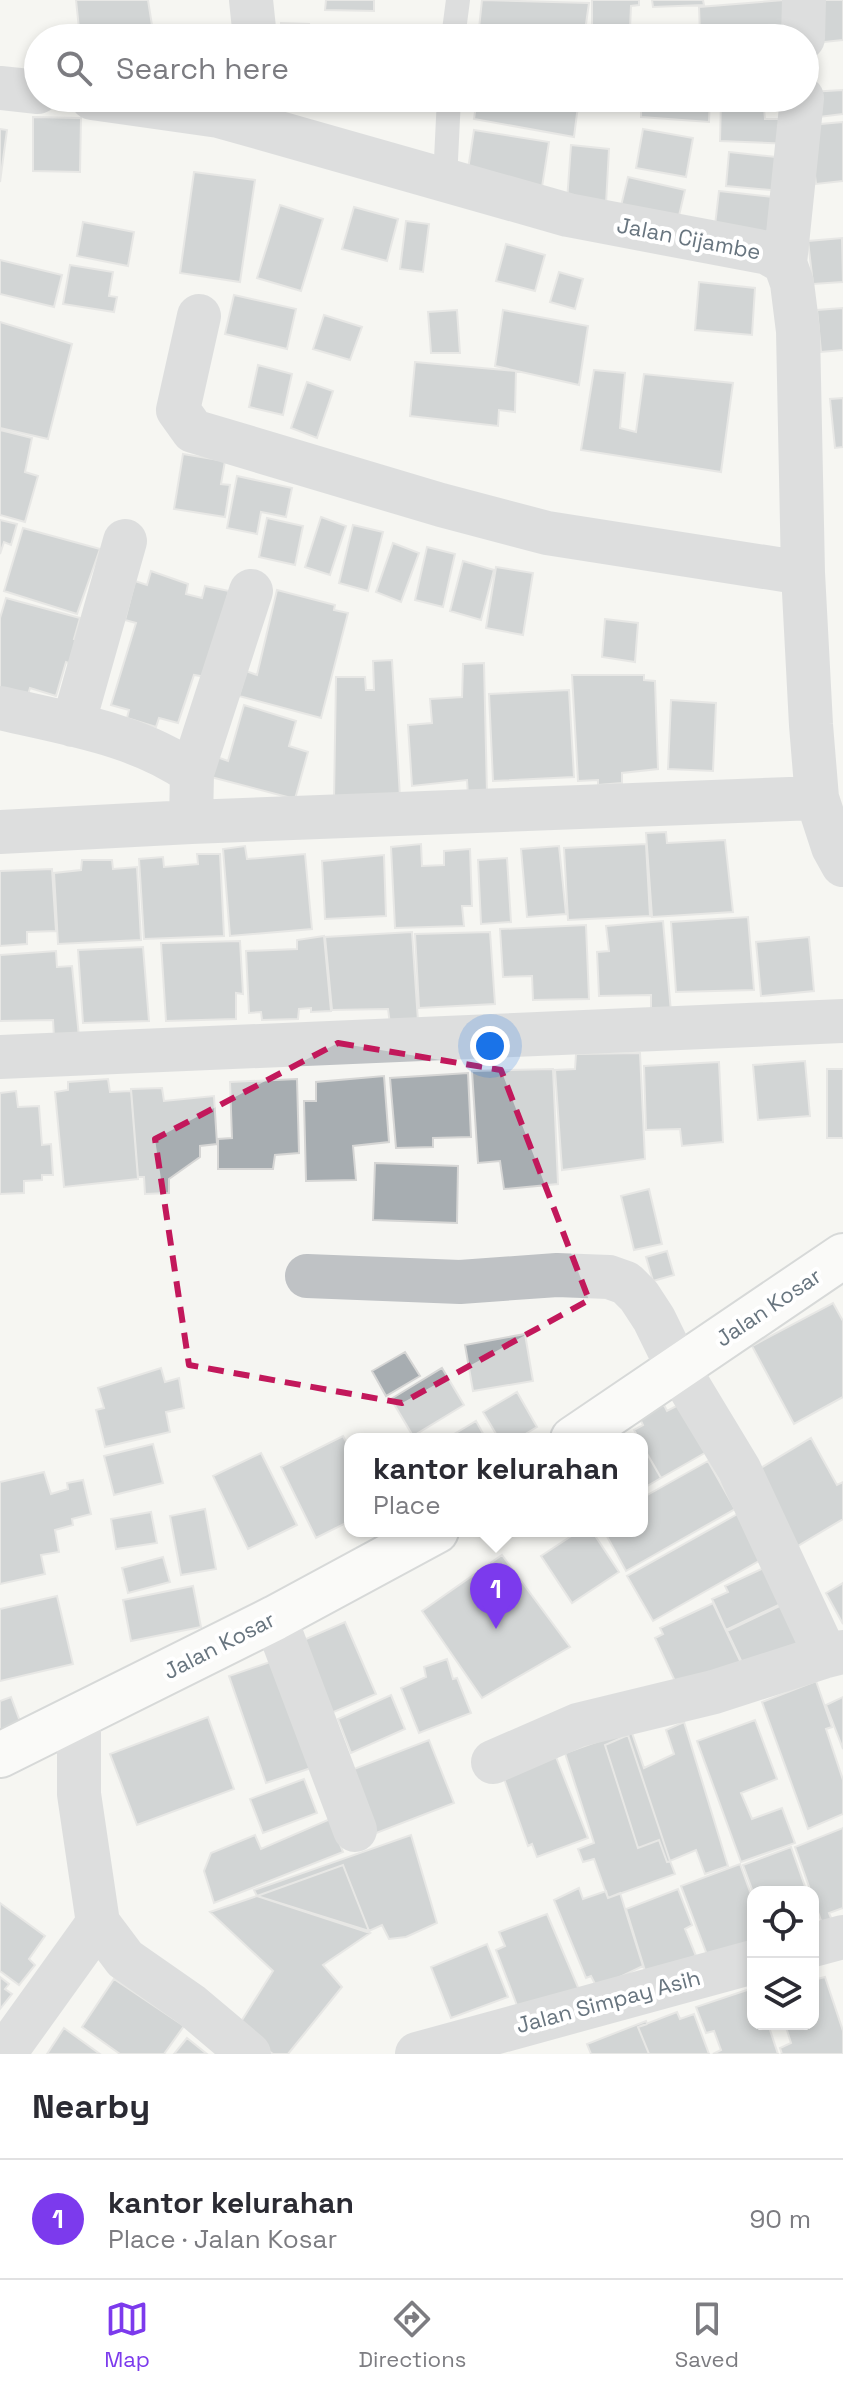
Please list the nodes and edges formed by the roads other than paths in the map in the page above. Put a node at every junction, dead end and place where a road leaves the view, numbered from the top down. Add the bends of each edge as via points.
1 (251, 0) edge
2 (458, 0) edge
3 (804, 0) edge
4 (254, 24) edge
5 (455, 24) edge
6 (803, 24) edge
7 (191, 112) edge
8 (259, 112) edge
9 (448, 112) edge
10 (801, 112) edge
11 (445, 180) junction
12 (785, 263) junction
13 (199, 316) dead end
14 (125, 541) dead end
15 (803, 573) junction
16 (251, 591) dead end
17 (0, 708) edge
18 (73, 725) junction
19 (192, 773) junction
20 (817, 798) junction
21 (191, 822) junction
22 (0, 832) edge
23 (843, 865) edge
24 (843, 1021) edge
25 (0, 1057) edge
26 (843, 1256) edge
27 (307, 1276) dead end
28 (678, 1368) junction
29 (582, 1433) edge
30 (425, 1537) edge
31 (275, 1618) junction
32 (834, 1654) edge
33 (79, 1716) junction
34 (0, 1755) edge
35 (493, 1762) dead end
36 (355, 1830) dead end
37 (98, 1923) junction
38 (843, 1937) edge
39 (819, 1943) edge
40 (747, 1964) edge
41 (4, 2054) edge
42 (249, 2054) edge
43 (417, 2054) edge

1 - 4 street
2 - 5 lane
3 - 6 street
7 - 8 street, Jalan Cijambe
8 - 11 street, Jalan Cijambe
9 - 11 lane
10 - 12 street
11 - 12 street, Jalan Cijambe via 568,215 768,253
12 - 15 street, Jalan Cijambe via 798,331
13 - 15 street via 178,410 193,431 547,533
14 - 18 street
15 - 20 street, Jalan Cijambe
16 - 19 street
17 - 18 street
18 - 19 street via 146,748
19 - 21 street
20 - 21 street
20 - 23 street, Jalan Cijambe
21 - 22 street
24 - 25 street
26 - 28 street, Jalan Kosar
27 - 28 street via 460,1282 609,1277 626,1283 639,1296
28 - 29 street, Jalan Kosar
28 - 32 street via 739,1469
30 - 31 street, Jalan Kosar
31 - 33 street, Jalan Kosar
31 - 36 street
32 - 35 street via 714,1692 578,1725
33 - 34 street, Jalan Kosar
33 - 37 street via 79,1794
37 - 41 street
37 - 42 street via 125,1959
38 - 39 street
40 - 43 street, Jalan Simpay Asih

